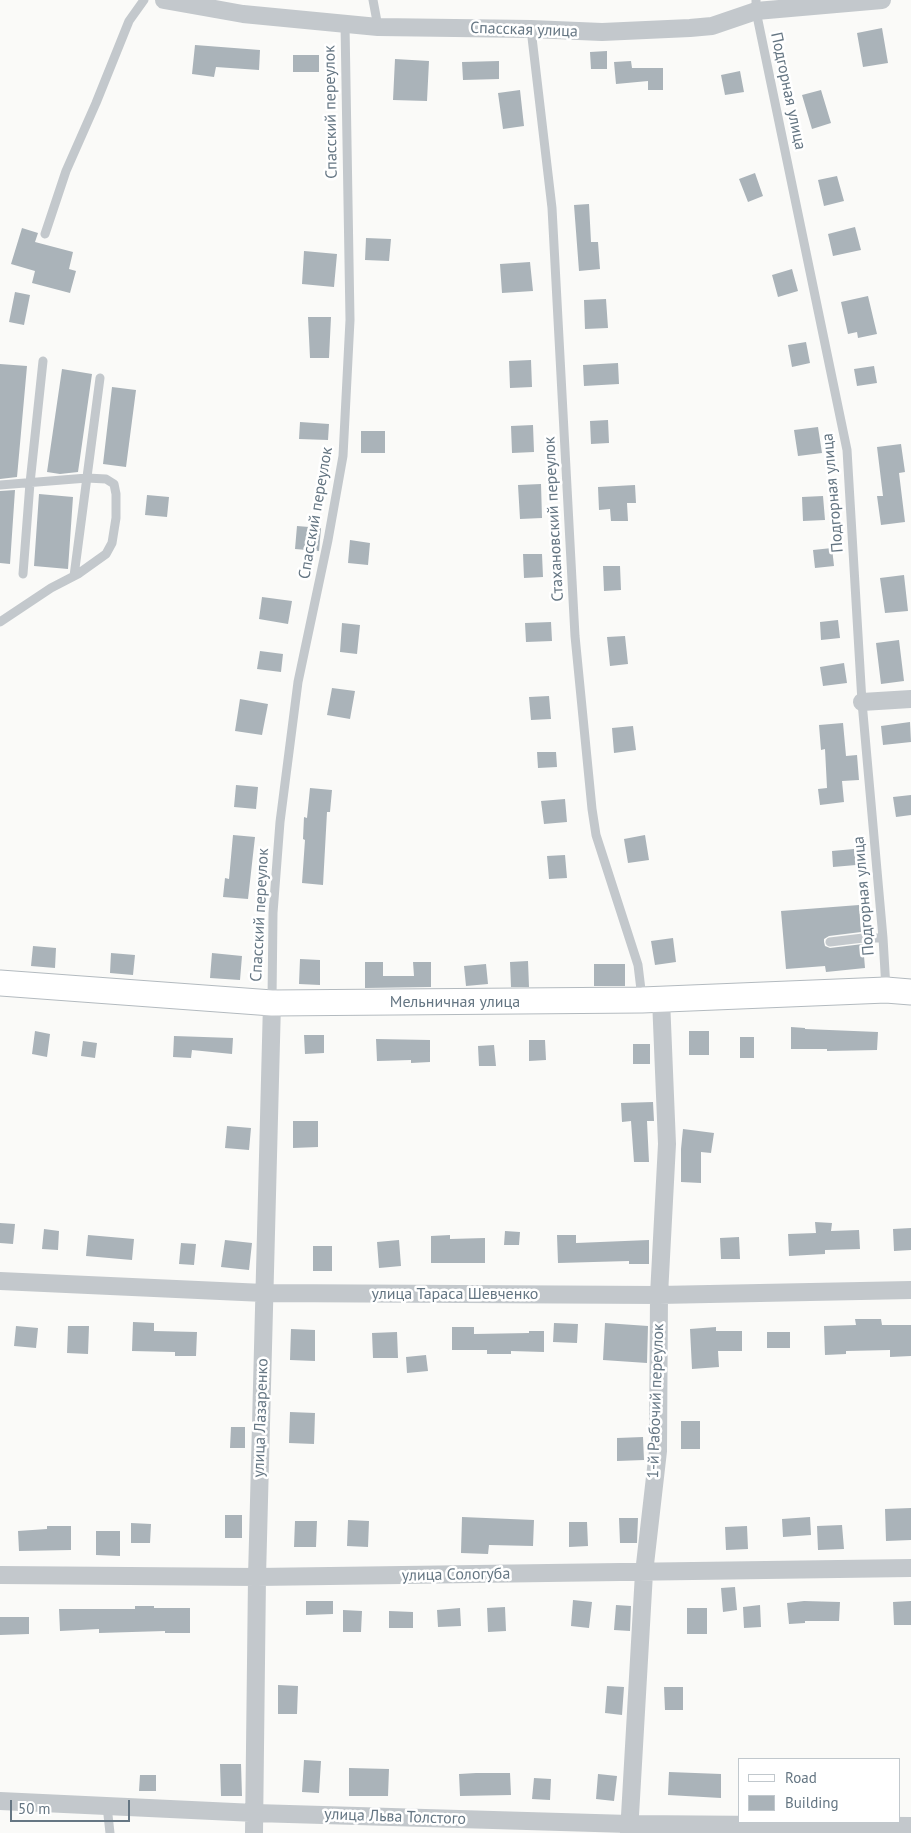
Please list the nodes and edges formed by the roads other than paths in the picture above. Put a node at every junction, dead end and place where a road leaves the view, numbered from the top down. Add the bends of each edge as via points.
1 (144, 0) edge
2 (164, 0) edge
3 (373, 0) edge
4 (882, 0) edge
5 (756, 5) edge
6 (345, 24) junction
7 (378, 27) junction
8 (531, 29) junction
9 (45, 234) dead end
10 (43, 361) dead end
11 (100, 378) dead end
12 (87, 478) junction
13 (30, 483) junction
14 (0, 485) edge
15 (24, 574) dead end
16 (74, 576) junction
17 (0, 622) edge
18 (911, 699) edge
19 (862, 702) junction
20 (883, 938) junction
21 (830, 942) dead end
22 (0, 983) edge
23 (886, 990) junction
24 (911, 992) edge
25 (652, 1000) junction
26 (272, 1003) junction
27 (0, 1280) edge
28 (911, 1290) edge
29 (264, 1293) junction
30 (659, 1295) junction
31 (911, 1568) edge
32 (644, 1573) junction
33 (0, 1575) edge
34 (257, 1577) junction
35 (0, 1801) edge
36 (108, 1806) junction
37 (254, 1813) junction
38 (911, 1826) edge
39 (629, 1828) edge
40 (110, 1833) edge
41 (254, 1833) edge

1 - 9 lane via 129,20 66,170
2 - 6 street, Спасская улица via 243,14
3 - 7 lane
4 - 5 street, Спасская улица
5 - 8 street, Спасская улица via 712,26 602,32
5 - 19 lane, Подгорная улица via 847,450
6 - 7 street, Спасская улица
6 - 26 lane, Спасский переулок via 350,320 343,456 298,682 272,913
7 - 8 street, Спасская улица
8 - 25 lane, Стахановский переулок via 552,208 575,636 592,809 596,835
10 - 13 lane
11 - 12 lane
12 - 13 lane
12 - 16 lane
12 - 16 lane via 106,478 114,484 116,518 112,543 106,554
13 - 14 lane
13 - 15 lane
16 - 17 lane
18 - 19 street
19 - 20 lane, Подгорная улица
20 - 21 lane
20 - 23 lane, Подгорная улица
22 - 26 main road, Мельничная улица
23 - 24 main road, Мельничная улица
23 - 25 main road, Мельничная улица
25 - 26 main road, Мельничная улица
25 - 30 street, 1-й Рабочий переулок via 667,1144
26 - 29 street, улица Лазаренко
27 - 29 street, улица Тараса Шевченко
28 - 30 street, улица Тараса Шевченко
29 - 30 street, улица Тараса Шевченко
29 - 34 street, улица Лазаренко
30 - 32 street, 1-й Рабочий переулок via 658,1451
31 - 32 street, улица Сологуба
32 - 34 street, улица Сологуба
32 - 39 street, 1-й Рабочий переулок
33 - 34 street, улица Сологуба
34 - 37 street, улица Лазаренко
35 - 36 street, улица Льва Толстого
36 - 37 street, улица Льва Толстого
36 - 40 lane
37 - 39 street, улица Льва Толстого
37 - 41 street, улица Лазаренко
38 - 39 street, улица Льва Толстого

